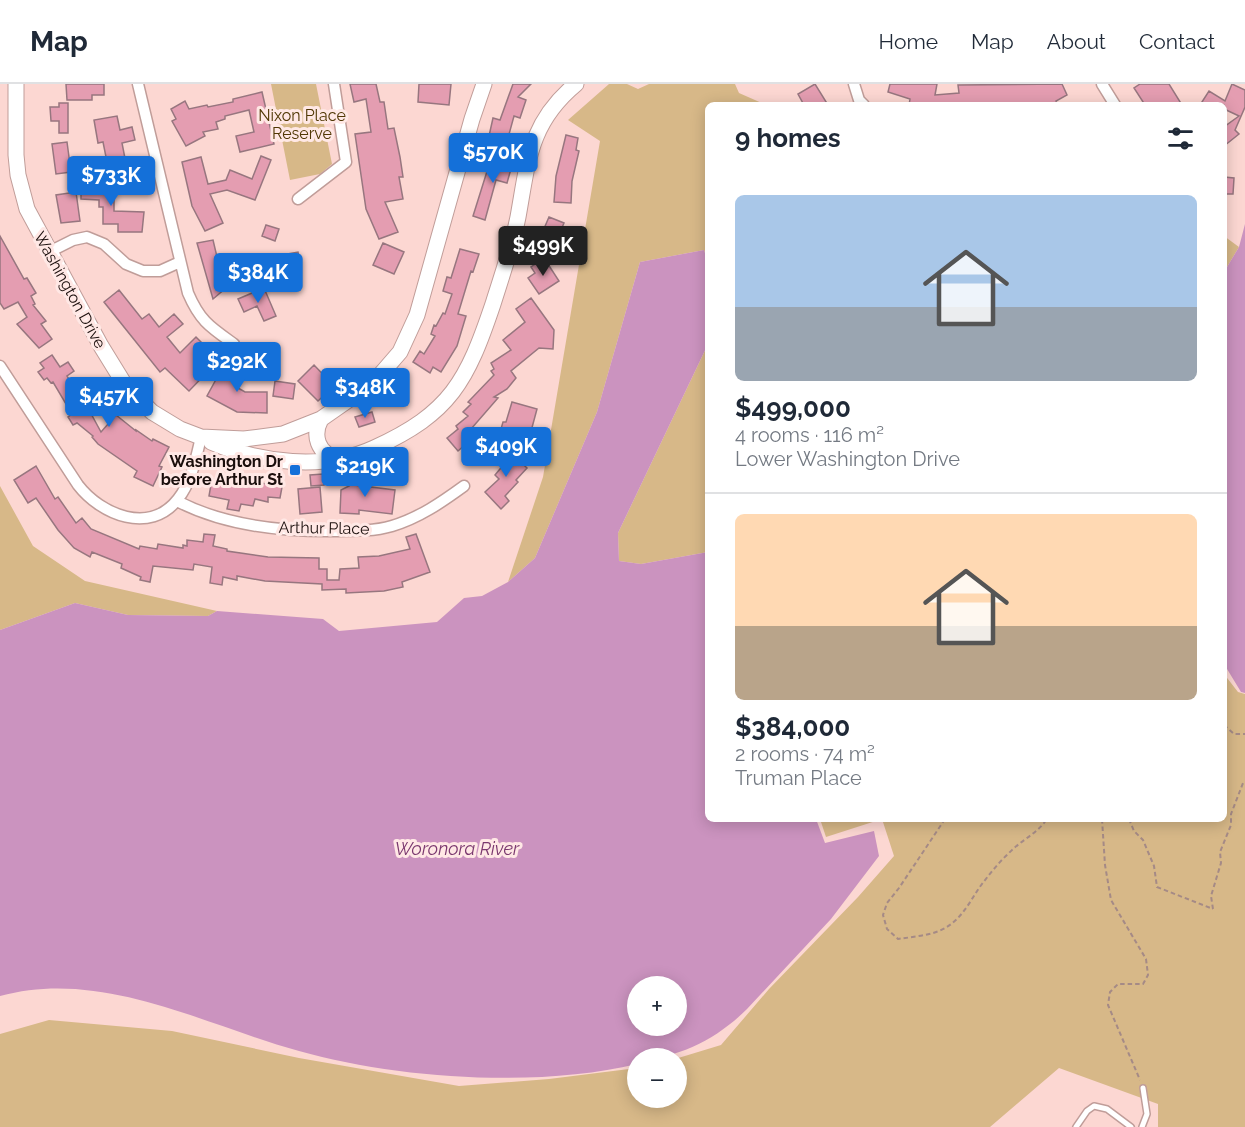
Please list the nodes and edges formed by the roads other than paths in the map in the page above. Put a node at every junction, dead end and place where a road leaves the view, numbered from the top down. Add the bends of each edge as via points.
1 (16, 84) edge
2 (138, 84) edge
3 (334, 84) edge
4 (484, 84) edge
5 (576, 84) edge
6 (854, 84) edge
7 (1102, 84) edge
8 (861, 102) edge
9 (1114, 102) edge
10 (298, 199) dead end
11 (49, 252) junction
12 (180, 262) junction
13 (234, 344) dead end
14 (0, 366) edge
15 (321, 419) junction
16 (201, 437) junction
17 (337, 459) junction
18 (464, 486) dead end
19 (177, 501) junction
20 (1143, 1088) road end
21 (1076, 1127) edge
22 (1131, 1127) edge
23 (1142, 1127) edge

1 - 11 street, Washington Drive via 18,175 27,209
2 - 12 street
3 - 10 street via 346,162
4 - 15 street, Washington Drive via 409,336 374,382
5 - 17 street via 553,106 535,138 506,264 482,338 463,379 448,399 417,426 367,451
6 - 8 street
7 - 9 street
11 - 12 street via 87,237 143,271 160,271
11 - 16 street, Washington Drive via 136,399 166,422
12 - 13 street via 196,312
14 - 19 street via 88,498 110,512 139,518 159,513
15 - 16 street, Washington Drive via 264,438
15 - 17 street via 316,430 318,443 325,453
16 - 17 street via 240,453 269,459
16 - 19 street via 192,474
18 - 19 street, Arthur Place via 404,522 349,531 285,530 209,515
20 - 23 lane via 1147,1114
21 - 22 lane via 1094,1106 1107,1109

